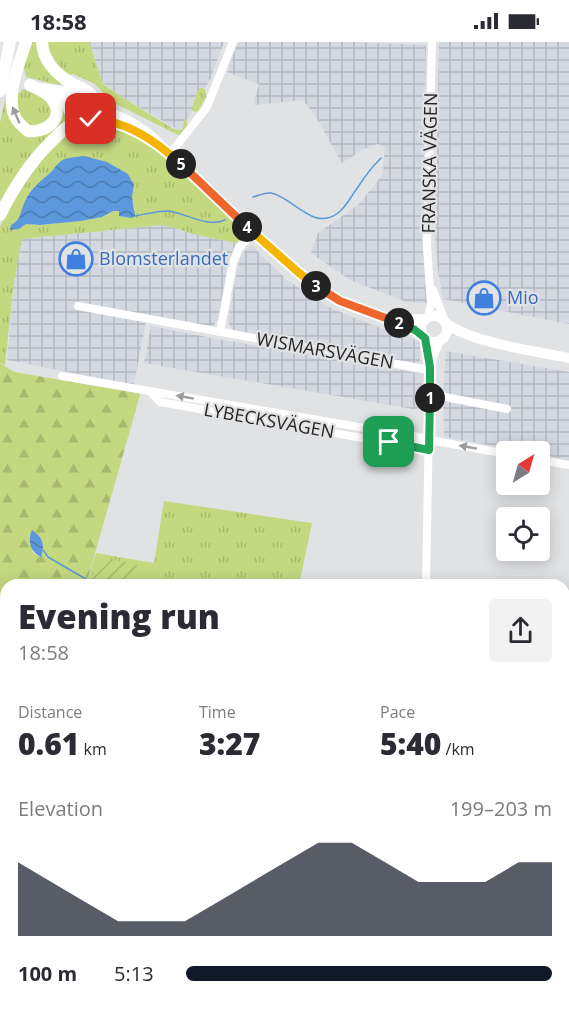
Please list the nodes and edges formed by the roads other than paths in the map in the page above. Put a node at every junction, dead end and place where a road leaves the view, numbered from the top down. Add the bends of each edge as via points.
1 (10, 42) edge
2 (26, 42) edge
3 (42, 42) edge
4 (233, 42) edge
5 (432, 42) edge
6 (0, 77) edge
7 (32, 85) junction
8 (0, 91) edge
9 (95, 99) junction
10 (82, 120) junction
11 (167, 151) junction
12 (0, 215) edge
13 (253, 232) junction
14 (431, 284) junction
15 (78, 306) dead end
16 (386, 317) junction
17 (426, 318) junction
18 (445, 321) junction
19 (220, 332) junction
20 (424, 336) junction
21 (441, 339) junction
22 (485, 340) junction
23 (569, 358) edge
24 (430, 368) junction
25 (62, 376) dead end
26 (430, 394) junction
27 (507, 409) dead end
28 (429, 443) junction
29 (496, 452) edge
30 (550, 462) edge
31 (569, 465) edge
32 (426, 579) edge

1 - 8 highway
7 -> 2 highway via 52,98 56,106 53,122 41,131 28,131 12,110 14,85
3 - 9 highway via 45,55 58,74
4 - 11 street via 207,107
5 - 14 street, FRANSKA VÄGEN via 428,244
6 - 7 main road
7 - 9 main road via 83,92
7 - 10 main road via 57,94 71,116
9 - 10 main road via 94,114
9 - 11 main road
10 - 11 main road via 119,124
10 - 12 highway via 64,129 30,164
11 - 13 main road
13 - 16 main road via 322,291
13 - 19 street via 239,248 233,263
14 - 17 street, FRANSKA VÄGEN
14 - 18 street, FRANSKA VÄGEN
15 - 19 street, WISMARSVÄGEN
16 - 17 main road
16 - 20 main road
17 - 18 main road via 435,316
17 - 20 main road via 421,326
18 - 21 main road via 447,332
18 - 22 main road
19 - 24 street, WISMARSVÄGEN
20 - 21 main road via 433,342
20 - 24 street
21 - 22 main road
21 - 24 street
22 - 23 main road
24 - 26 street
25 - 28 street, LYBECKSVÄGEN
26 - 27 street
26 - 28 street
29 -> 28 street, LYBECKSVÄGEN
28 - 32 street
30 - 31 street

